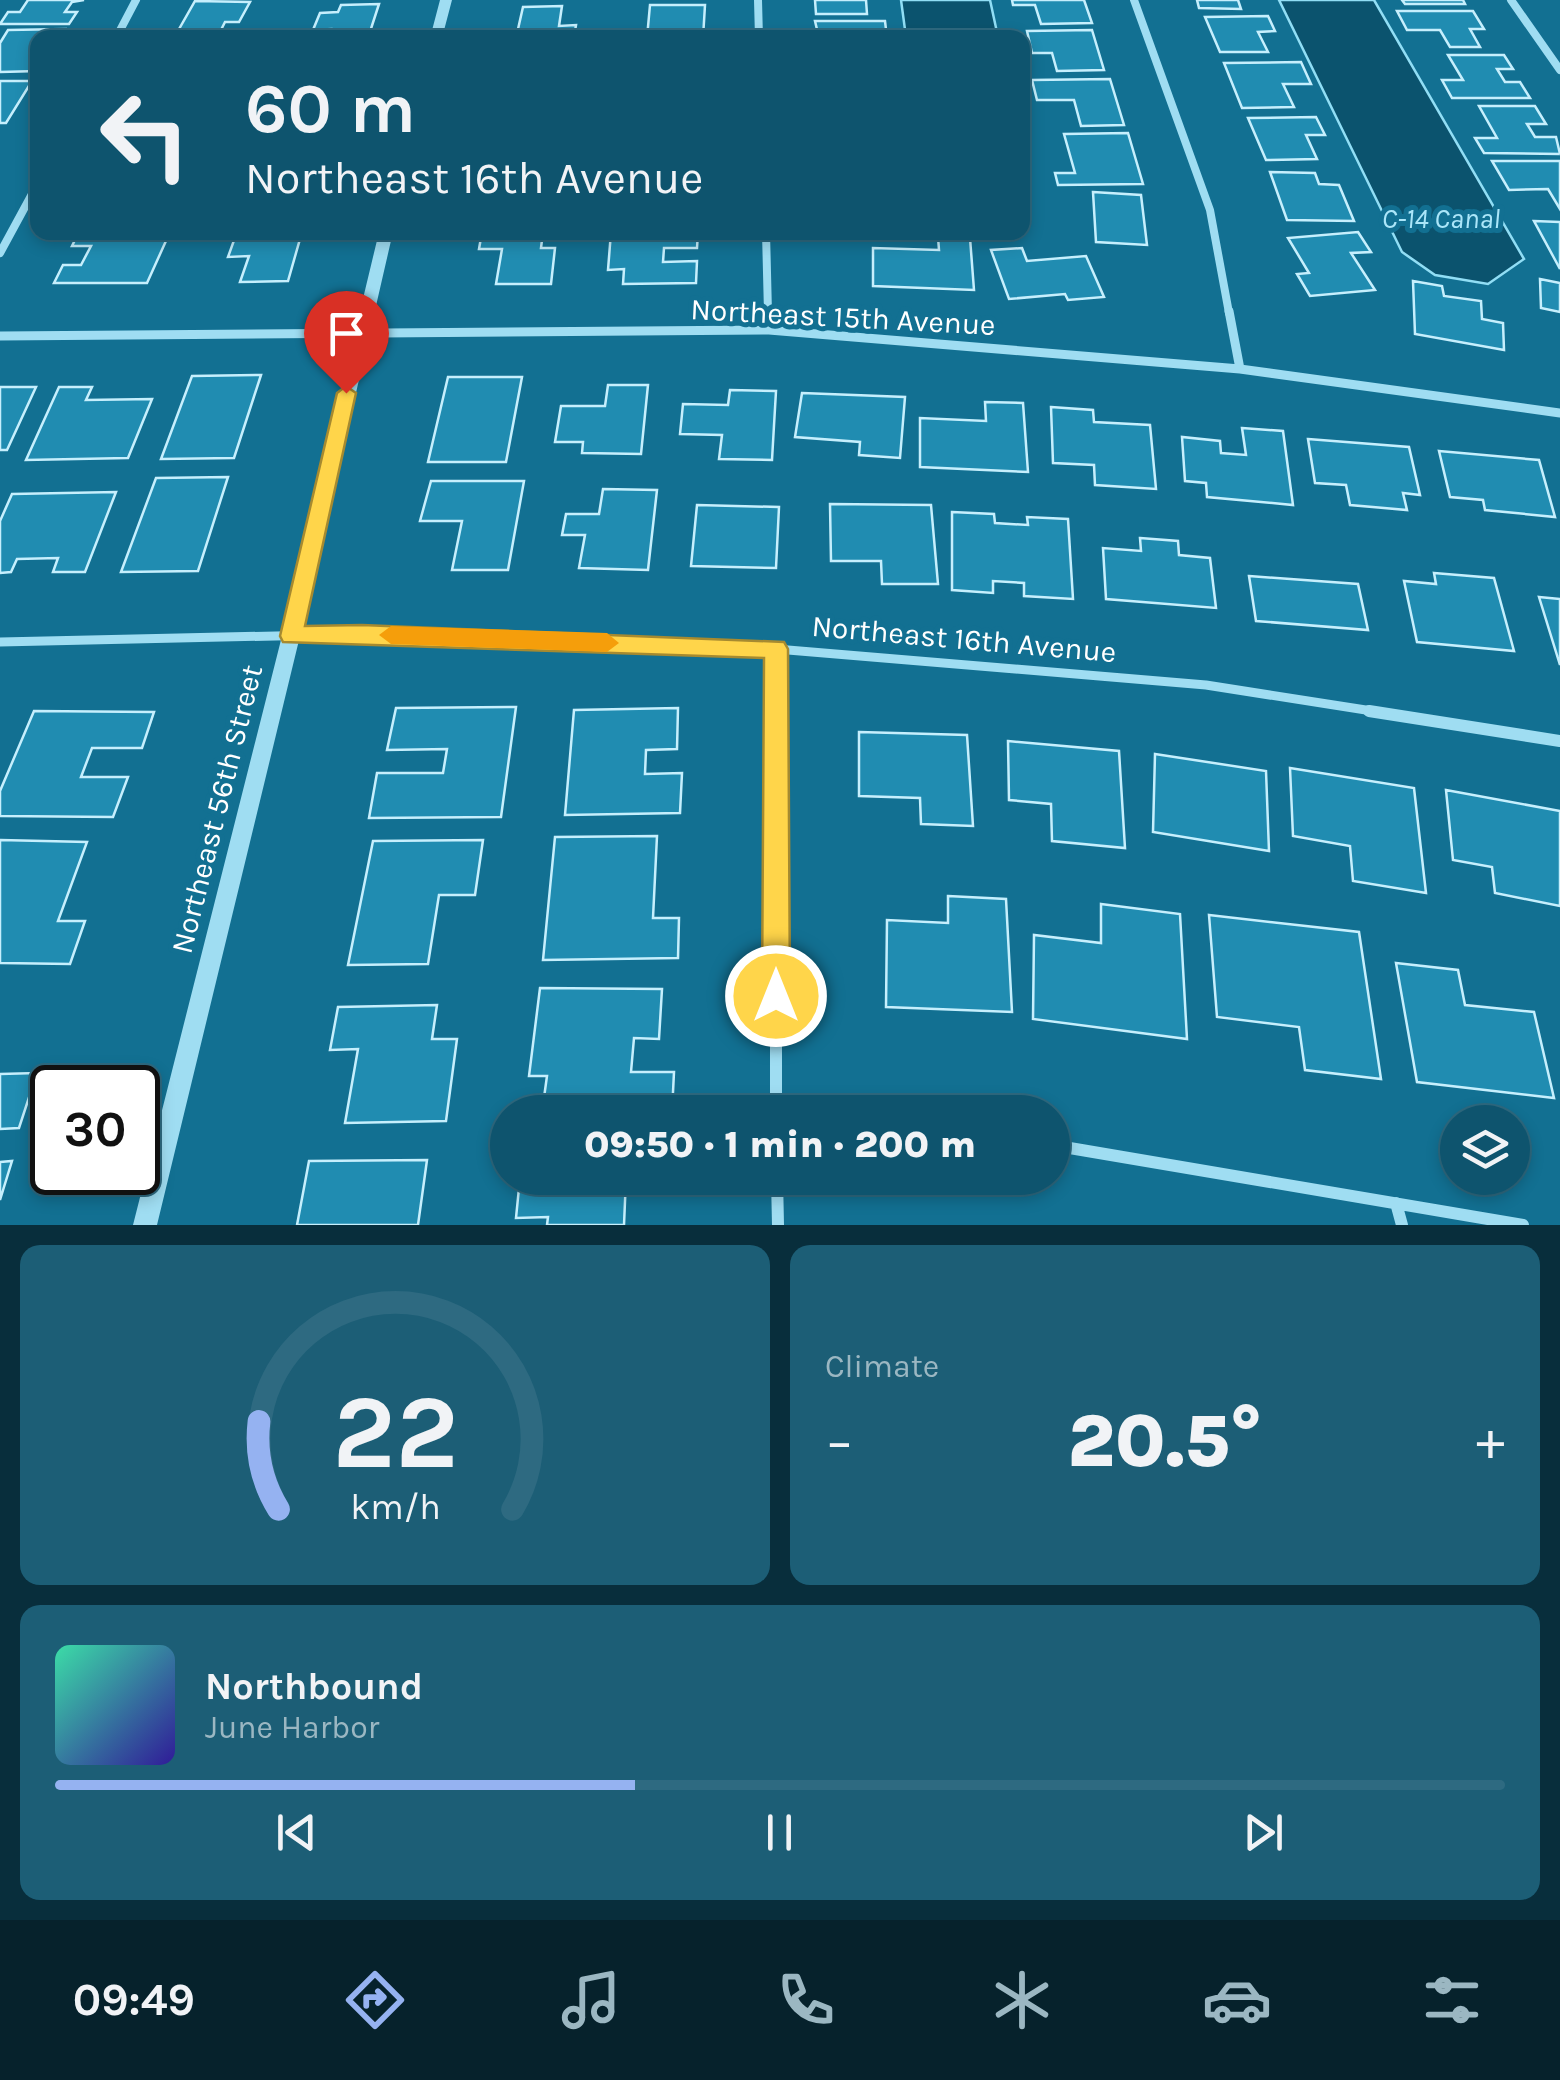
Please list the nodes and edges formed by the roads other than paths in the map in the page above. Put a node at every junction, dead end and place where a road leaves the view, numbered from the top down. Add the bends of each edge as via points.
1 (136, 0) edge
2 (446, 0) edge
3 (758, 0) edge
4 (1134, 0) edge
5 (1511, 0) edge
6 (120, 30) edge
7 (438, 30) edge
8 (759, 30) edge
9 (1560, 70) edge
10 (30, 198) edge
11 (384, 240) edge
12 (766, 240) edge
13 (0, 253) edge
14 (769, 330) junction
15 (360, 331) junction
16 (0, 336) edge
17 (1240, 369) junction
18 (1560, 413) edge
19 (292, 636) junction
20 (0, 642) edge
21 (776, 649) junction
22 (1560, 741) edge
23 (776, 1095) edge
24 (1070, 1148) edge
25 (777, 1195) edge
26 (1396, 1202) junction
27 (145, 1225) edge
28 (778, 1225) edge
29 (1402, 1225) edge
30 (1523, 1225) edge

1 - 6 street
2 - 7 street
3 - 8 street
4 - 17 street via 1210,210
5 - 9 street
10 - 13 street
11 - 15 street, Northeast 56th Street
12 - 14 street
14 - 15 street, Northeast 15th Avenue
14 - 17 street, Northeast 15th Avenue
15 - 16 street, Northeast 15th Avenue
15 - 19 street, Northeast 56th Street
17 - 18 street, Northeast 15th Avenue
19 - 20 street, Northeast 16th Avenue
19 - 21 street, Northeast 16th Avenue
19 - 27 street, Northeast 56th Street
21 - 22 street, Northeast 16th Avenue via 1206,685
21 - 23 street
24 - 26 street
25 - 28 street
26 - 29 street
26 - 30 street

